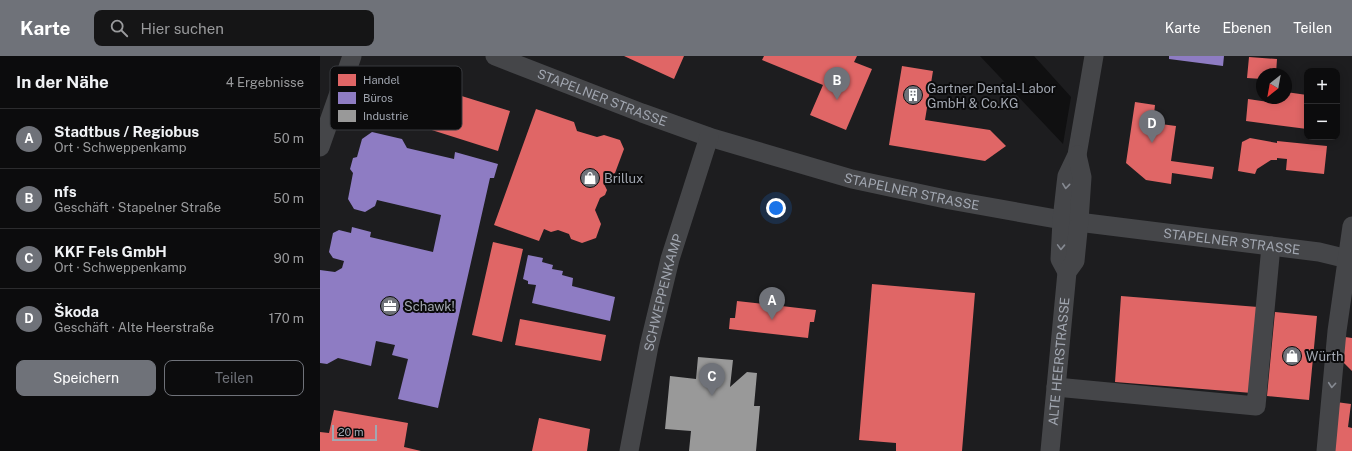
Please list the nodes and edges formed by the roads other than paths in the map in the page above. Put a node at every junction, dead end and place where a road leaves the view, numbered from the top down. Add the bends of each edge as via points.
1 (352, 56) edge
2 (495, 56) edge
3 (1094, 56) edge
4 (348, 66) edge
5 (330, 119) edge
6 (709, 137) junction
7 (320, 147) edge
8 (1071, 221) junction
9 (1352, 226) edge
10 (1271, 246) junction
11 (1349, 259) edge
12 (1056, 387) junction
13 (629, 451) edge
14 (1050, 451) edge
15 (1326, 451) edge

1 - 4 street
2 - 6 street, STAPELNER STRASSE
3 - 8 street, ALTE HEERSTRASSE via 1077,155 1082,177
5 - 7 street
6 - 8 street, STAPELNER STRASSE via 852,179 950,200
6 - 13 street, SCHWEPPENKAMP via 670,259 649,346
8 - 10 street, STAPELNER STRASSE
8 - 12 street, ALTE HEERSTRASSE via 1075,261 1067,272
9 - 11 street
10 - 11 street, STAPELNER STRASSE
10 - 12 street via 1256,406
11 -> 15 street via 1339,319
12 - 14 street, ALTE HEERSTRASSE

